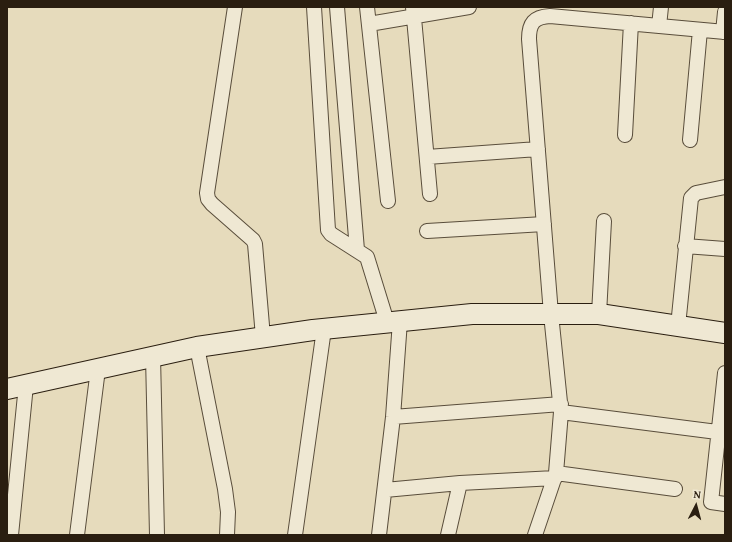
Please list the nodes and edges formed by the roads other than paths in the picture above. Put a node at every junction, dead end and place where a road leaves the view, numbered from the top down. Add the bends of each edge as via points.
1 (235, 7) edge
2 (314, 7) edge
3 (337, 7) edge
4 (367, 7) edge
5 (469, 7) edge
6 (661, 7) edge
7 (413, 12) edge
8 (542, 12) edge
9 (725, 12) edge
10 (601, 14) edge
11 (631, 23) junction
12 (369, 24) junction
13 (659, 26) junction
14 (700, 30) junction
15 (724, 32) edge
16 (625, 135) dead end
17 (690, 140) dead end
18 (538, 149) junction
19 (427, 157) junction
20 (725, 187) edge
21 (430, 194) dead end
22 (388, 200) dead end
23 (604, 221) dead end
24 (544, 224) junction
25 (427, 231) dead end
26 (686, 246) junction
27 (725, 249) edge
28 (357, 250) junction
29 (551, 314) junction
30 (598, 314) junction
31 (393, 322) junction
32 (678, 326) junction
33 (324, 329) junction
34 (725, 333) edge
35 (263, 337) junction
36 (197, 347) junction
37 (152, 356) junction
38 (98, 369) junction
39 (725, 373) edge
40 (16, 387) edge
41 (561, 408) junction
42 (394, 417) junction
43 (722, 432) edge
44 (555, 476) junction
45 (460, 483) junction
46 (675, 489) dead end
47 (385, 490) junction
48 (725, 504) edge
49 (12, 535) edge
50 (77, 535) edge
51 (157, 535) edge
52 (227, 535) edge
53 (295, 535) edge
54 (379, 535) edge
55 (448, 535) edge
56 (535, 535) edge

1 - 35 street via 207,193 212,204 255,244
2 - 28 street via 328,227 331,234
3 - 28 street
4 - 12 street
5 - 7 street
6 - 13 street
7 - 12 street
7 - 19 street
8 - 10 street via 550,16
8 - 18 street via 531,25 529,32
9 - 15 street
10 - 11 street
11 - 13 street
11 - 16 street
12 - 22 street
13 - 14 street
14 - 15 street
14 - 17 street
18 - 19 street
18 - 24 street
19 - 21 street
20 - 26 street via 693,195 690,202
23 - 30 street
24 - 25 street
24 - 29 street
26 - 27 street
26 - 32 street
28 - 31 street via 369,259
29 - 30 main road
29 - 31 main road via 472,314
29 - 41 street
30 - 32 main road
31 - 33 main road
31 - 42 street
32 - 34 main road
33 - 35 main road
33 - 53 street
35 - 36 main road
36 - 37 main road
36 - 52 street via 225,489
37 - 38 main road
37 - 51 street
38 - 40 main road
38 - 50 street
39 - 43 street
40 - 49 street
41 - 42 street
41 - 43 street
41 - 44 street
42 - 47 street
43 - 48 street via 711,502
44 - 45 street
44 - 46 street
44 - 56 street
45 - 47 street
45 - 55 street
47 - 54 street

